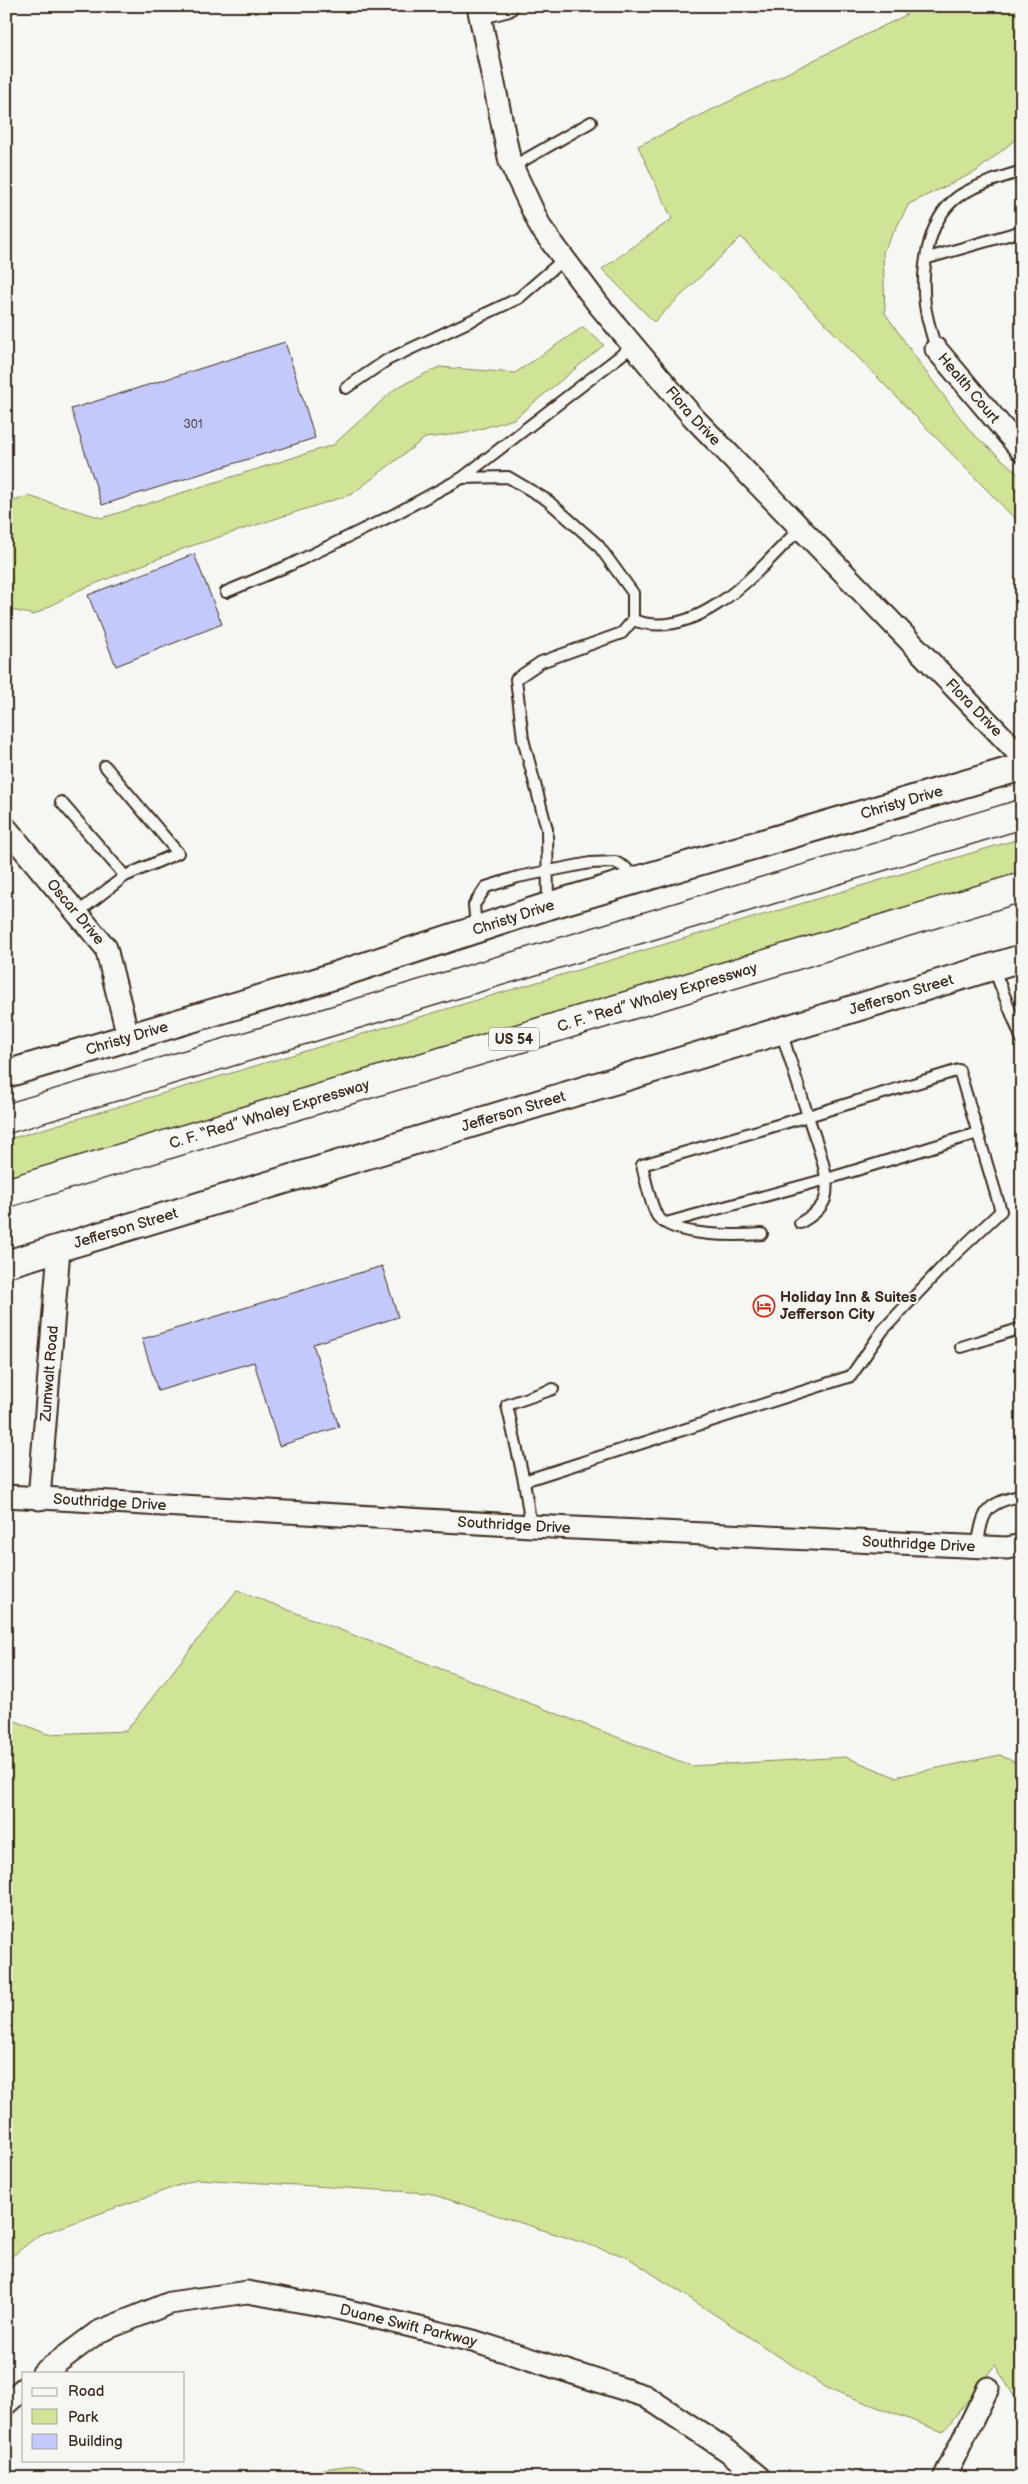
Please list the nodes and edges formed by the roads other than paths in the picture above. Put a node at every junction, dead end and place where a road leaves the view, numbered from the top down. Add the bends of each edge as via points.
1 (507, 6) edge
2 (479, 10) edge
3 (591, 122) dead end
4 (512, 166) junction
5 (1022, 171) edge
6 (1022, 231) edge
7 (928, 258) junction
8 (564, 259) junction
9 (633, 346) junction
10 (936, 350) joint
11 (346, 388) dead end
12 (1022, 451) edge
13 (462, 478) junction
14 (800, 528) junction
15 (226, 592) dead end
16 (633, 620) junction
17 (1022, 757) edge
18 (105, 766) dead end
19 (1022, 767) edge
20 (60, 802) dead end
21 (1022, 814) edge
22 (6, 828) edge
23 (547, 873) junction
24 (125, 876) junction
25 (632, 881) junction
26 (1022, 887) edge
27 (548, 906) junction
28 (77, 913) junction
29 (476, 929) junction
30 (1022, 958) edge
31 (993, 966) junction
32 (781, 1030) junction
33 (128, 1036) junction
34 (1022, 1040) edge
35 (6, 1074) edge
36 (808, 1116) junction
37 (6, 1119) edge
38 (978, 1133) junction
39 (827, 1179) junction
40 (6, 1193) edge
41 (800, 1223) dead end
42 (666, 1224) junction
43 (762, 1234) dead end
44 (59, 1248) junction
45 (6, 1264) edge
46 (1022, 1328) edge
47 (961, 1348) dead end
48 (553, 1389) dead end
49 (524, 1481) junction
50 (1022, 1495) edge
51 (6, 1496) edge
52 (39, 1499) junction
53 (531, 1526) junction
54 (1022, 1545) edge
55 (977, 1547) junction
56 (44, 2372) edge
57 (988, 2388) dead end
58 (22, 2390) edge
59 (6, 2404) edge
60 (760, 2478) edge
61 (944, 2478) edge

1 - 2 street
2 - 4 street, Flora Drive
3 - 4 lane
4 - 8 street, Flora Drive via 541,228
5 - 7 lane via 956,198 931,234
6 - 7 lane
7 - 10 lane via 924,280 925,306
8 - 9 street, Flora Drive
8 - 11 lane via 519,298 388,360
9 - 13 lane
9 - 14 street, Flora Drive via 693,417
10 - 12 street, Health Court
13 - 15 lane via 386,518
13 - 16 lane via 508,477 547,500 598,545 633,593
14 - 16 lane via 747,582 702,614 681,622 644,624
14 - 17 street, Flora Drive
16 - 23 lane via 622,633 542,662 516,679 523,740 547,829
18 - 24 lane via 178,853
19 - 25 street, Christy Drive
20 - 24 lane
21 - 37 highway
22 - 28 street, Oscar Drive
23 - 25 lane via 590,862 615,862 626,868
23 - 27 lane
23 - 29 lane via 518,877 486,887 474,905
24 - 28 lane
25 - 27 street, Christy Drive
26 - 40 highway, C. F. “Red” Whaley Expressway / US 54
27 - 29 street, Christy Drive
28 - 33 street, Oscar Drive via 106,948
29 - 33 street, Christy Drive via 312,983
30 - 31 street, Jefferson Street
31 - 32 street, Jefferson Street
31 - 34 lane
32 - 36 lane
32 - 44 street, Jefferson Street
33 - 35 street, Christy Drive
36 - 38 lane via 958,1070
36 - 39 lane
36 - 42 lane via 642,1165 657,1216
38 - 39 lane
38 - 49 lane via 1001,1211 946,1263 884,1330 851,1376
39 - 41 lane via 825,1199 815,1213
39 - 42 lane
42 - 43 lane via 729,1236
44 - 45 street, Jefferson Street
44 - 52 street, Zumwalt Road
46 - 47 lane
48 - 49 lane via 507,1405
49 - 53 lane
50 - 55 lane via 996,1502 982,1517
51 - 52 street, Southridge Drive
52 - 53 street, Southridge Drive
53 - 55 street, Southridge Drive
54 - 55 street, Southridge Drive
56 - 60 street, Duane Swift Parkway via 98,2332 170,2303 247,2292 332,2307 474,2341 645,2396 728,2451
57 - 61 street
58 - 59 street

